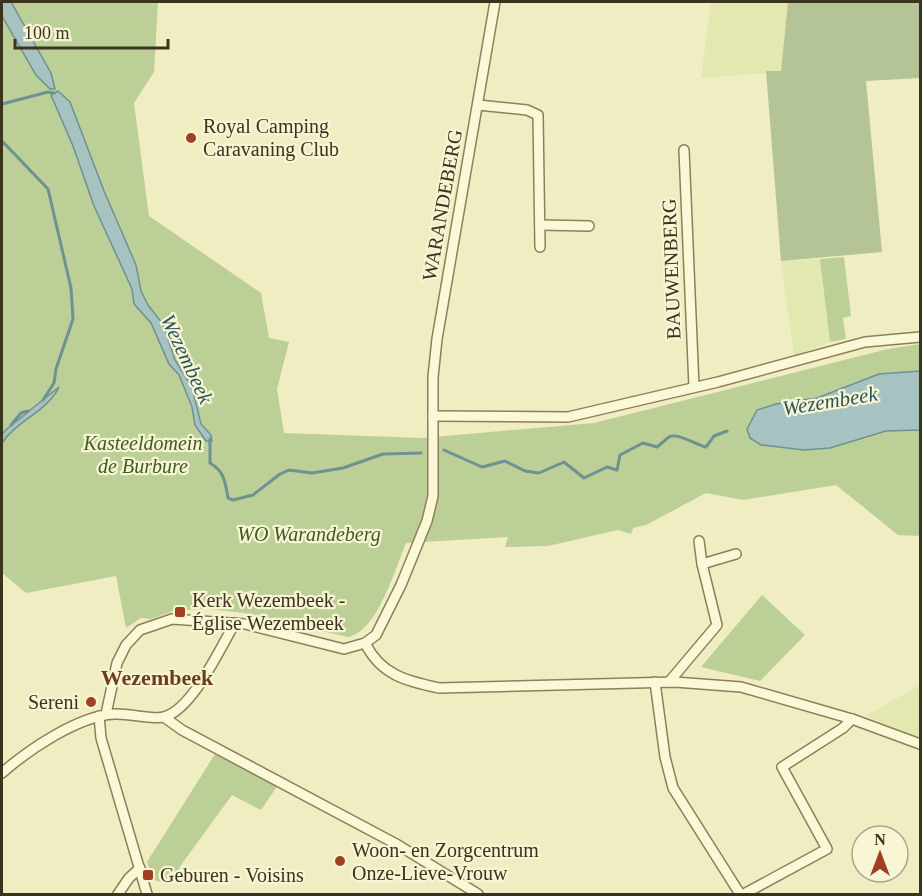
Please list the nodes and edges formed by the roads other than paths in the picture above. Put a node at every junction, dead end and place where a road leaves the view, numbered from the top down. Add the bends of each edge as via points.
1 (495, 2) edge
2 (478, 105) junction
3 (684, 150) dead end
4 (540, 225) junction
5 (589, 226) dead end
6 (540, 247) dead end
7 (921, 337) edge
8 (694, 387) junction
9 (433, 416) junction
10 (699, 541) dead end
11 (736, 554) dead end
12 (702, 564) junction
13 (235, 622) junction
14 (365, 643) junction
15 (655, 682) junction
16 (669, 682) junction
17 (102, 715) junction
18 (164, 717) junction
19 (852, 719) junction
20 (921, 744) edge
21 (2, 773) edge
22 (140, 868) junction
23 (118, 894) edge
24 (147, 894) edge
25 (478, 894) edge
26 (742, 894) edge

1 - 2 street, WARANDEBERG
2 - 4 street via 527,110 538,116
2 - 9 street, WARANDEBERG via 438,339
3 - 8 street, BAUWENBERG
4 - 5 street
4 - 6 street
7 - 8 street via 865,342
8 - 9 street via 568,417
9 - 14 street, WARANDEBERG via 434,481 426,521 386,618 376,635
10 - 12 street
11 - 12 street
12 - 16 street via 717,625
13 - 14 street via 344,649
13 - 17 street via 181,618 140,630 121,652
13 - 18 street via 183,705
14 - 15 street via 374,660 386,670 439,688
15 - 16 street
15 - 26 street via 673,788
16 - 19 street via 741,687
17 - 18 street
17 - 21 street via 38,745
17 - 22 street via 101,738
18 - 25 street via 398,845
19 - 20 street
19 - 26 street via 782,767 828,849
22 - 23 street
22 - 24 street

